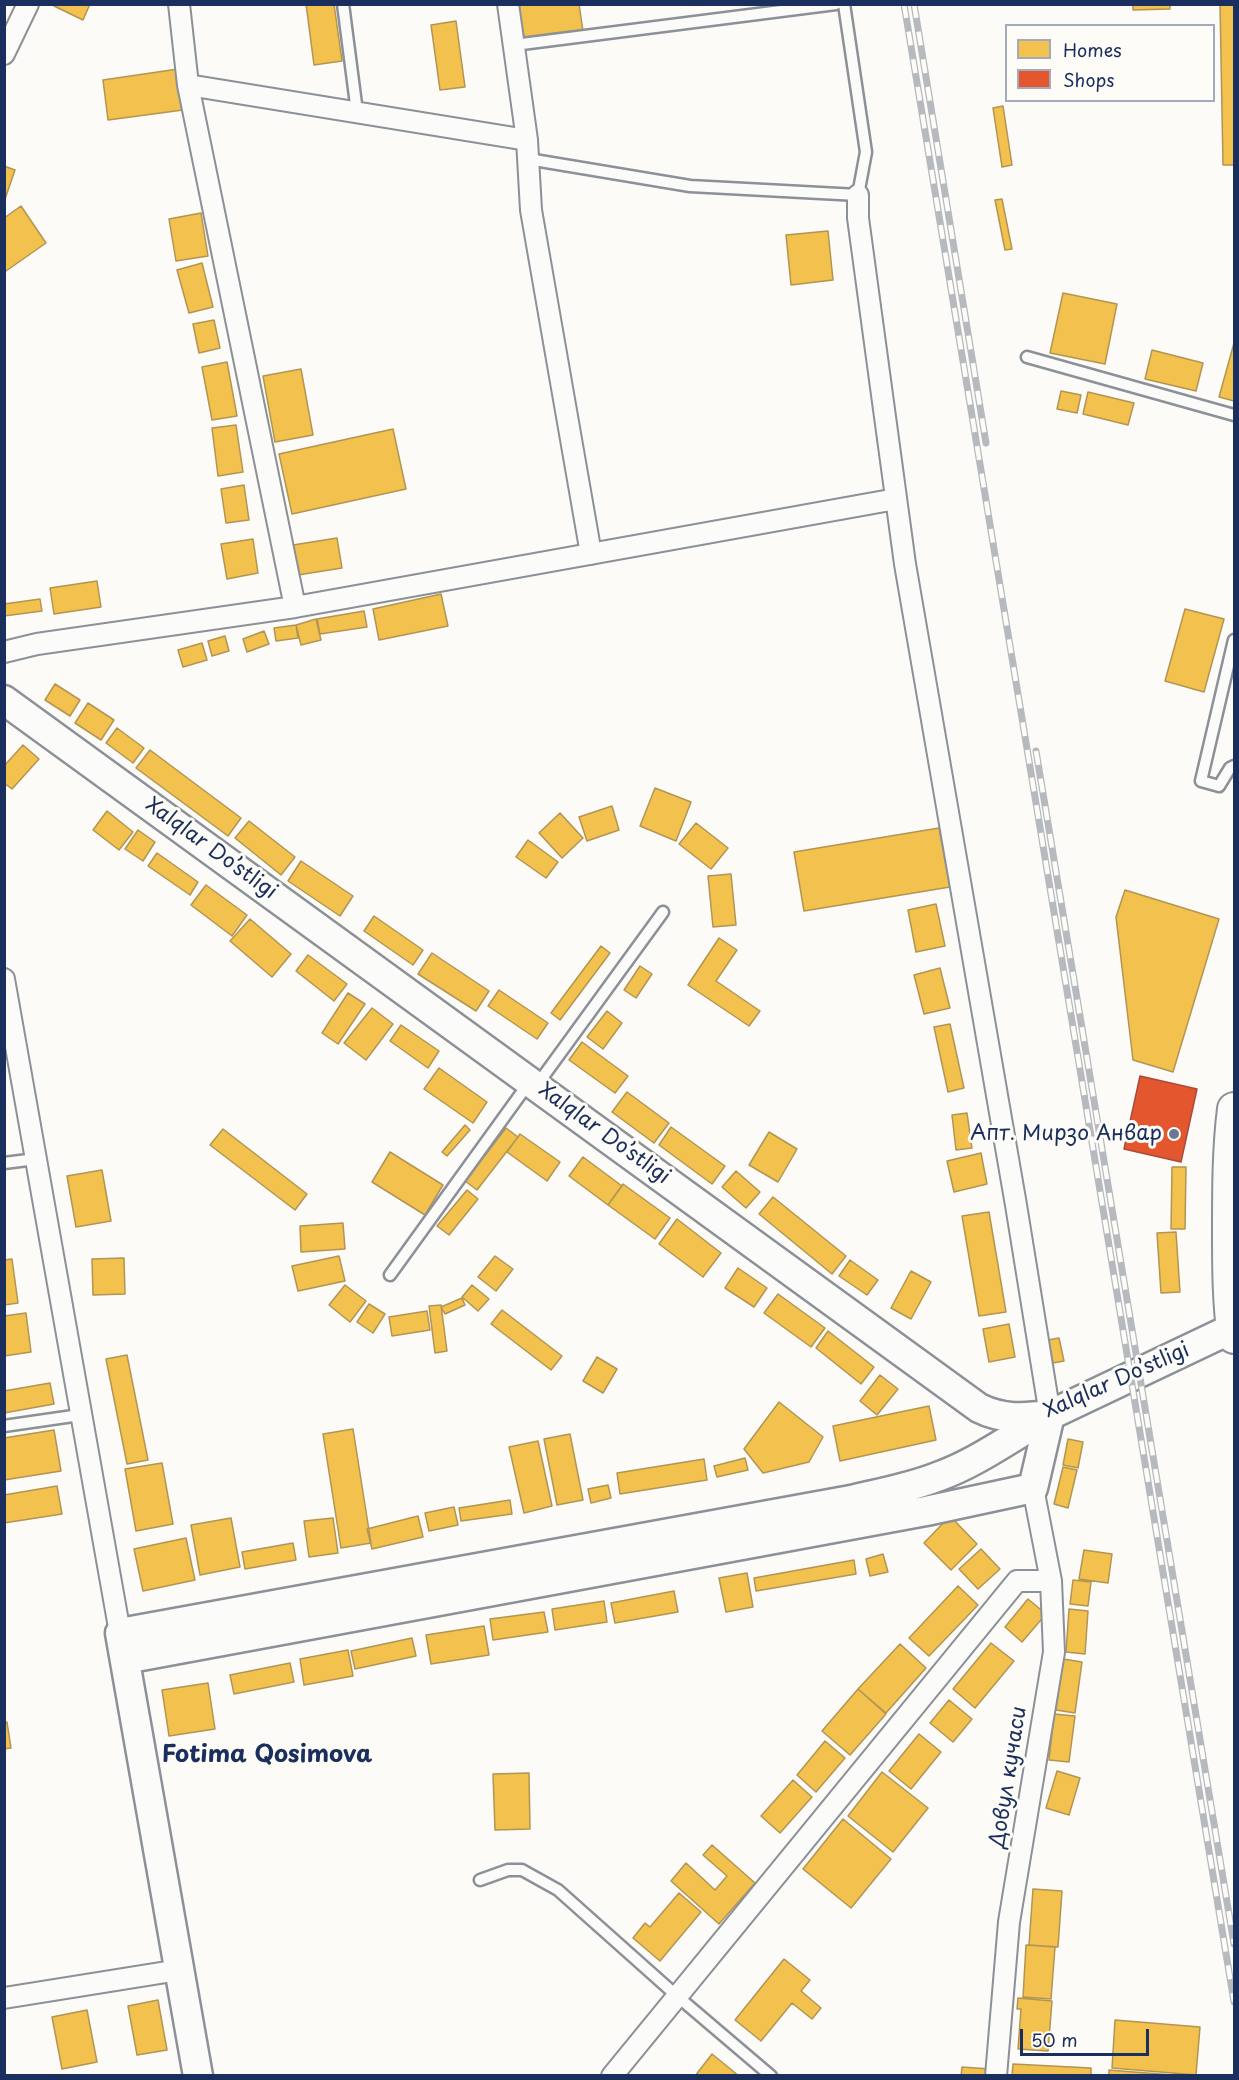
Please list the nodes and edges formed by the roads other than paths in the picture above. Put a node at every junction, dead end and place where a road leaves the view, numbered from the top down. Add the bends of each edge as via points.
1 (28, 4) edge
2 (179, 4) edge
3 (343, 4) edge
4 (508, 4) edge
5 (836, 4) edge
6 (844, 4) edge
7 (514, 45) junction
8 (4, 54) edge
9 (188, 85) junction
10 (357, 112) junction
11 (527, 149) junction
12 (858, 195) junction
13 (1027, 357) dead end
14 (1234, 415) edge
15 (896, 499) junction
16 (591, 554) junction
17 (295, 607) junction
18 (1234, 640) edge
19 (4, 651) edge
20 (4, 700) edge
21 (1234, 766) edge
22 (663, 912) dead end
23 (4, 979) edge
24 (533, 1083) junction
25 (1234, 1108) edge
26 (36, 1159) junction
27 (4, 1163) edge
28 (390, 1275) dead end
29 (1234, 1333) edge
30 (1050, 1414) junction
31 (80, 1415) junction
32 (999, 1419) junction
33 (4, 1426) edge
34 (986, 1452) junction
35 (1033, 1488) junction
36 (991, 1497) junction
37 (1051, 1581) junction
38 (122, 1646) junction
39 (480, 1880) dead end
40 (178, 1970) junction
41 (677, 1996) junction
42 (4, 1998) edge
43 (198, 2076) edge
44 (612, 2076) edge
45 (771, 2076) edge
46 (996, 2076) edge

1 - 8 street
2 - 9 street
3 - 10 lane
4 - 7 street
5 - 7 lane
6 - 12 lane via 866,152
7 - 11 street
9 - 10 street
9 - 17 street
10 - 11 street
11 - 12 lane via 690,186
11 - 16 street via 531,210
12 - 15 street
13 - 14 lane
15 - 16 street
15 - 30 street
16 - 17 street
17 - 19 street
18 - 21 lane via 1201,781 1220,786
20 - 24 street, Xalqlar Do’stligi
22 - 24 lane
23 - 26 street
24 - 28 lane
24 - 32 street, Xalqlar Do’stligi
25 - 29 main road via 1229,1182 1229,1273
26 - 27 lane
26 - 31 street
29 - 30 street, Xalqlar Do’stligi
30 - 32 street, Xalqlar Do’stligi
30 - 35 street
31 - 33 lane
31 - 38 street
32 - 34 street
32 - 34 street via 988,1428
32 - 35 street
34 - 36 street via 984,1468
34 - 38 street via 938,1477 851,1500
35 - 36 street
35 - 37 street, Довул кучаси
36 - 38 street
37 - 41 street via 1017,1581
37 - 46 street, Довул кучаси via 1054,1652 1009,1922
38 - 40 street
39 - 41 lane via 508,1870 522,1870 558,1890
40 - 42 street
40 - 43 street
41 - 44 street
41 - 45 lane

